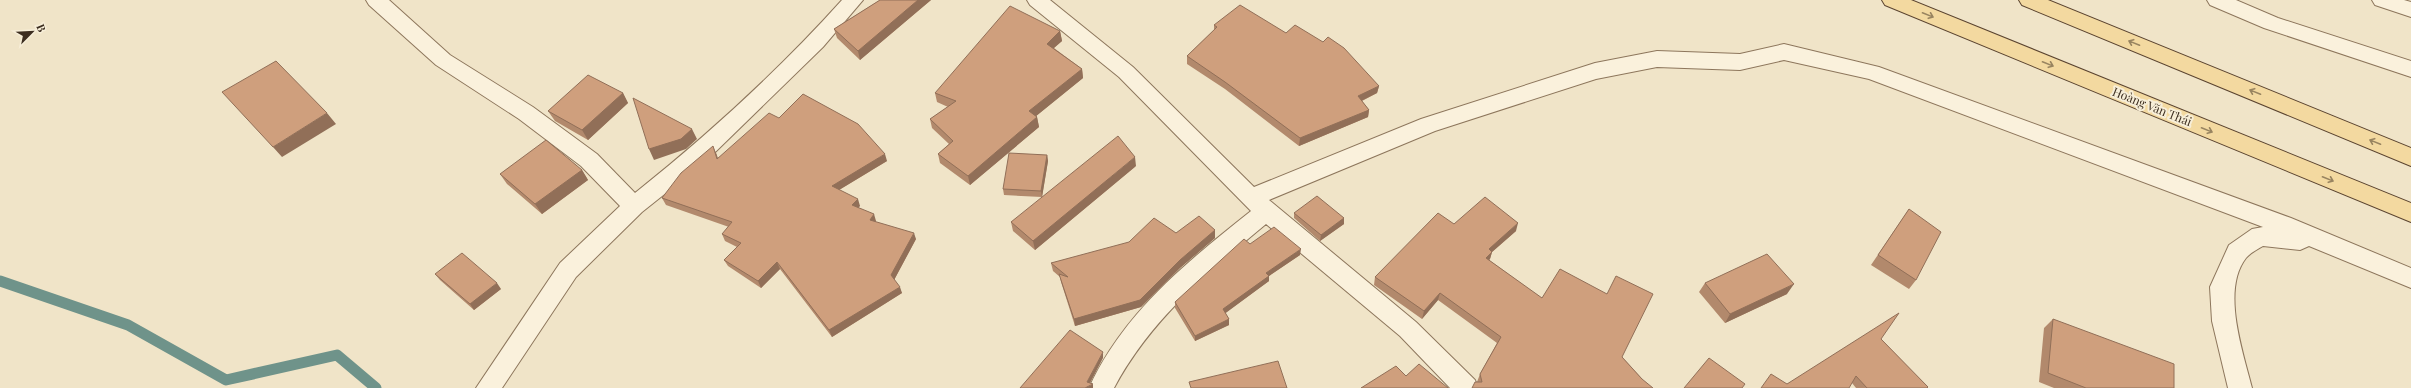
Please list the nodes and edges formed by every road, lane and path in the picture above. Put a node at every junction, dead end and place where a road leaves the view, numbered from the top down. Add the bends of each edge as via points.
1 (376, 0) edge
2 (853, 0) edge
3 (1038, 0) edge
4 (1892, 0) edge
5 (2029, 0) edge
6 (2217, 0) edge
7 (2382, 0) edge
8 (2411, 10) edge
9 (2411, 69) edge
10 (2411, 157) edge
11 (1259, 204) junction
12 (634, 206) junction
13 (2411, 213) edge
14 (2386, 267) junction
15 (2411, 278) edge
16 (488, 388) edge
17 (1101, 388) edge
18 (1466, 388) edge
19 (2240, 388) edge

1 - 12 street via 443,60 526,113 589,160
2 - 12 street via 816,42 698,155
3 - 11 street via 1126,72
4 -> 13 main road, Hoàng Văn Thái
10 -> 5 main road
6 - 9 street via 2272,22
7 - 8 street
11 - 14 street via 1428,125 1595,71 1657,59 1740,62 1784,52 1872,72 2283,225
11 - 17 street via 1152,315 1113,363
11 - 18 street via 1408,329
12 - 16 street via 568,270
14 - 15 street
14 - 19 street via 2297,239 2260,236 2237,252 2222,287 2224,321

